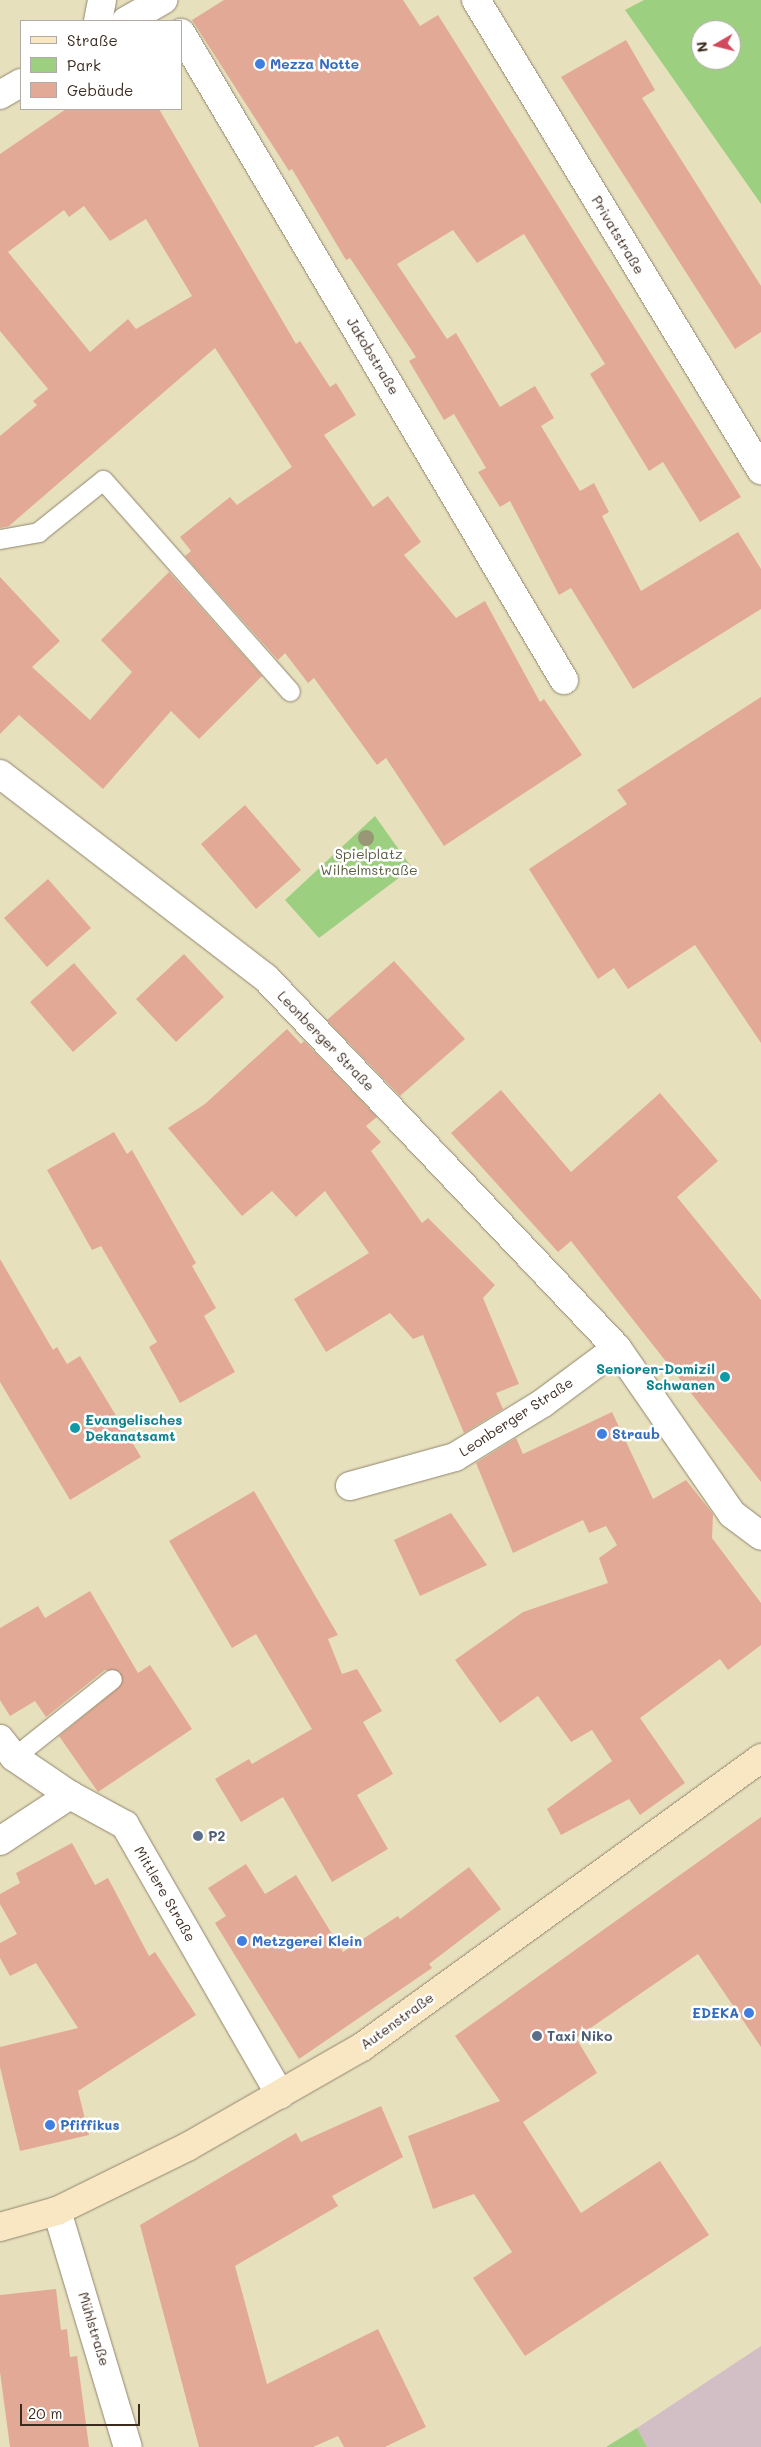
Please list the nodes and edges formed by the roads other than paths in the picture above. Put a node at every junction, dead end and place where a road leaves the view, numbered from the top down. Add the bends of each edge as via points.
1 (102, 0) edge
2 (162, 0) edge
3 (476, 0) edge
4 (98, 20) edge
5 (128, 20) edge
6 (173, 20) edge
7 (182, 35) edge
8 (20, 84) edge
9 (0, 95) edge
10 (761, 470) edge
11 (0, 539) edge
12 (564, 680) dead end
13 (290, 690) dead end
14 (0, 774) edge
15 (617, 1348) junction
16 (350, 1486) dead end
17 (761, 1536) edge
18 (112, 1679) dead end
19 (7, 1748) edge
20 (761, 1758) edge
21 (70, 1795) junction
22 (0, 1841) edge
23 (280, 2095) junction
24 (57, 2211) junction
25 (0, 2227) edge
26 (128, 2447) edge

1 - 4 street
2 - 5 street
2 - 6 street
3 - 10 street, Privatstraße
7 - 12 street, Jakobstraße
8 - 9 street
11 - 13 lane via 38,532 103,480
14 - 15 street, Leonberger Straße via 266,978
15 - 16 street, Leonberger Straße via 543,1403 455,1457
15 - 17 street, Leonberger Straße via 732,1514
18 - 19 lane
19 - 21 street, Mittlere Straße
20 - 23 street, Autenstraße via 362,2047
21 - 22 street
21 - 23 street, Mittlere Straße via 125,1825
23 - 24 street, Autenstraße
24 - 25 street, Autenstraße
24 - 26 street, Mühlstraße

